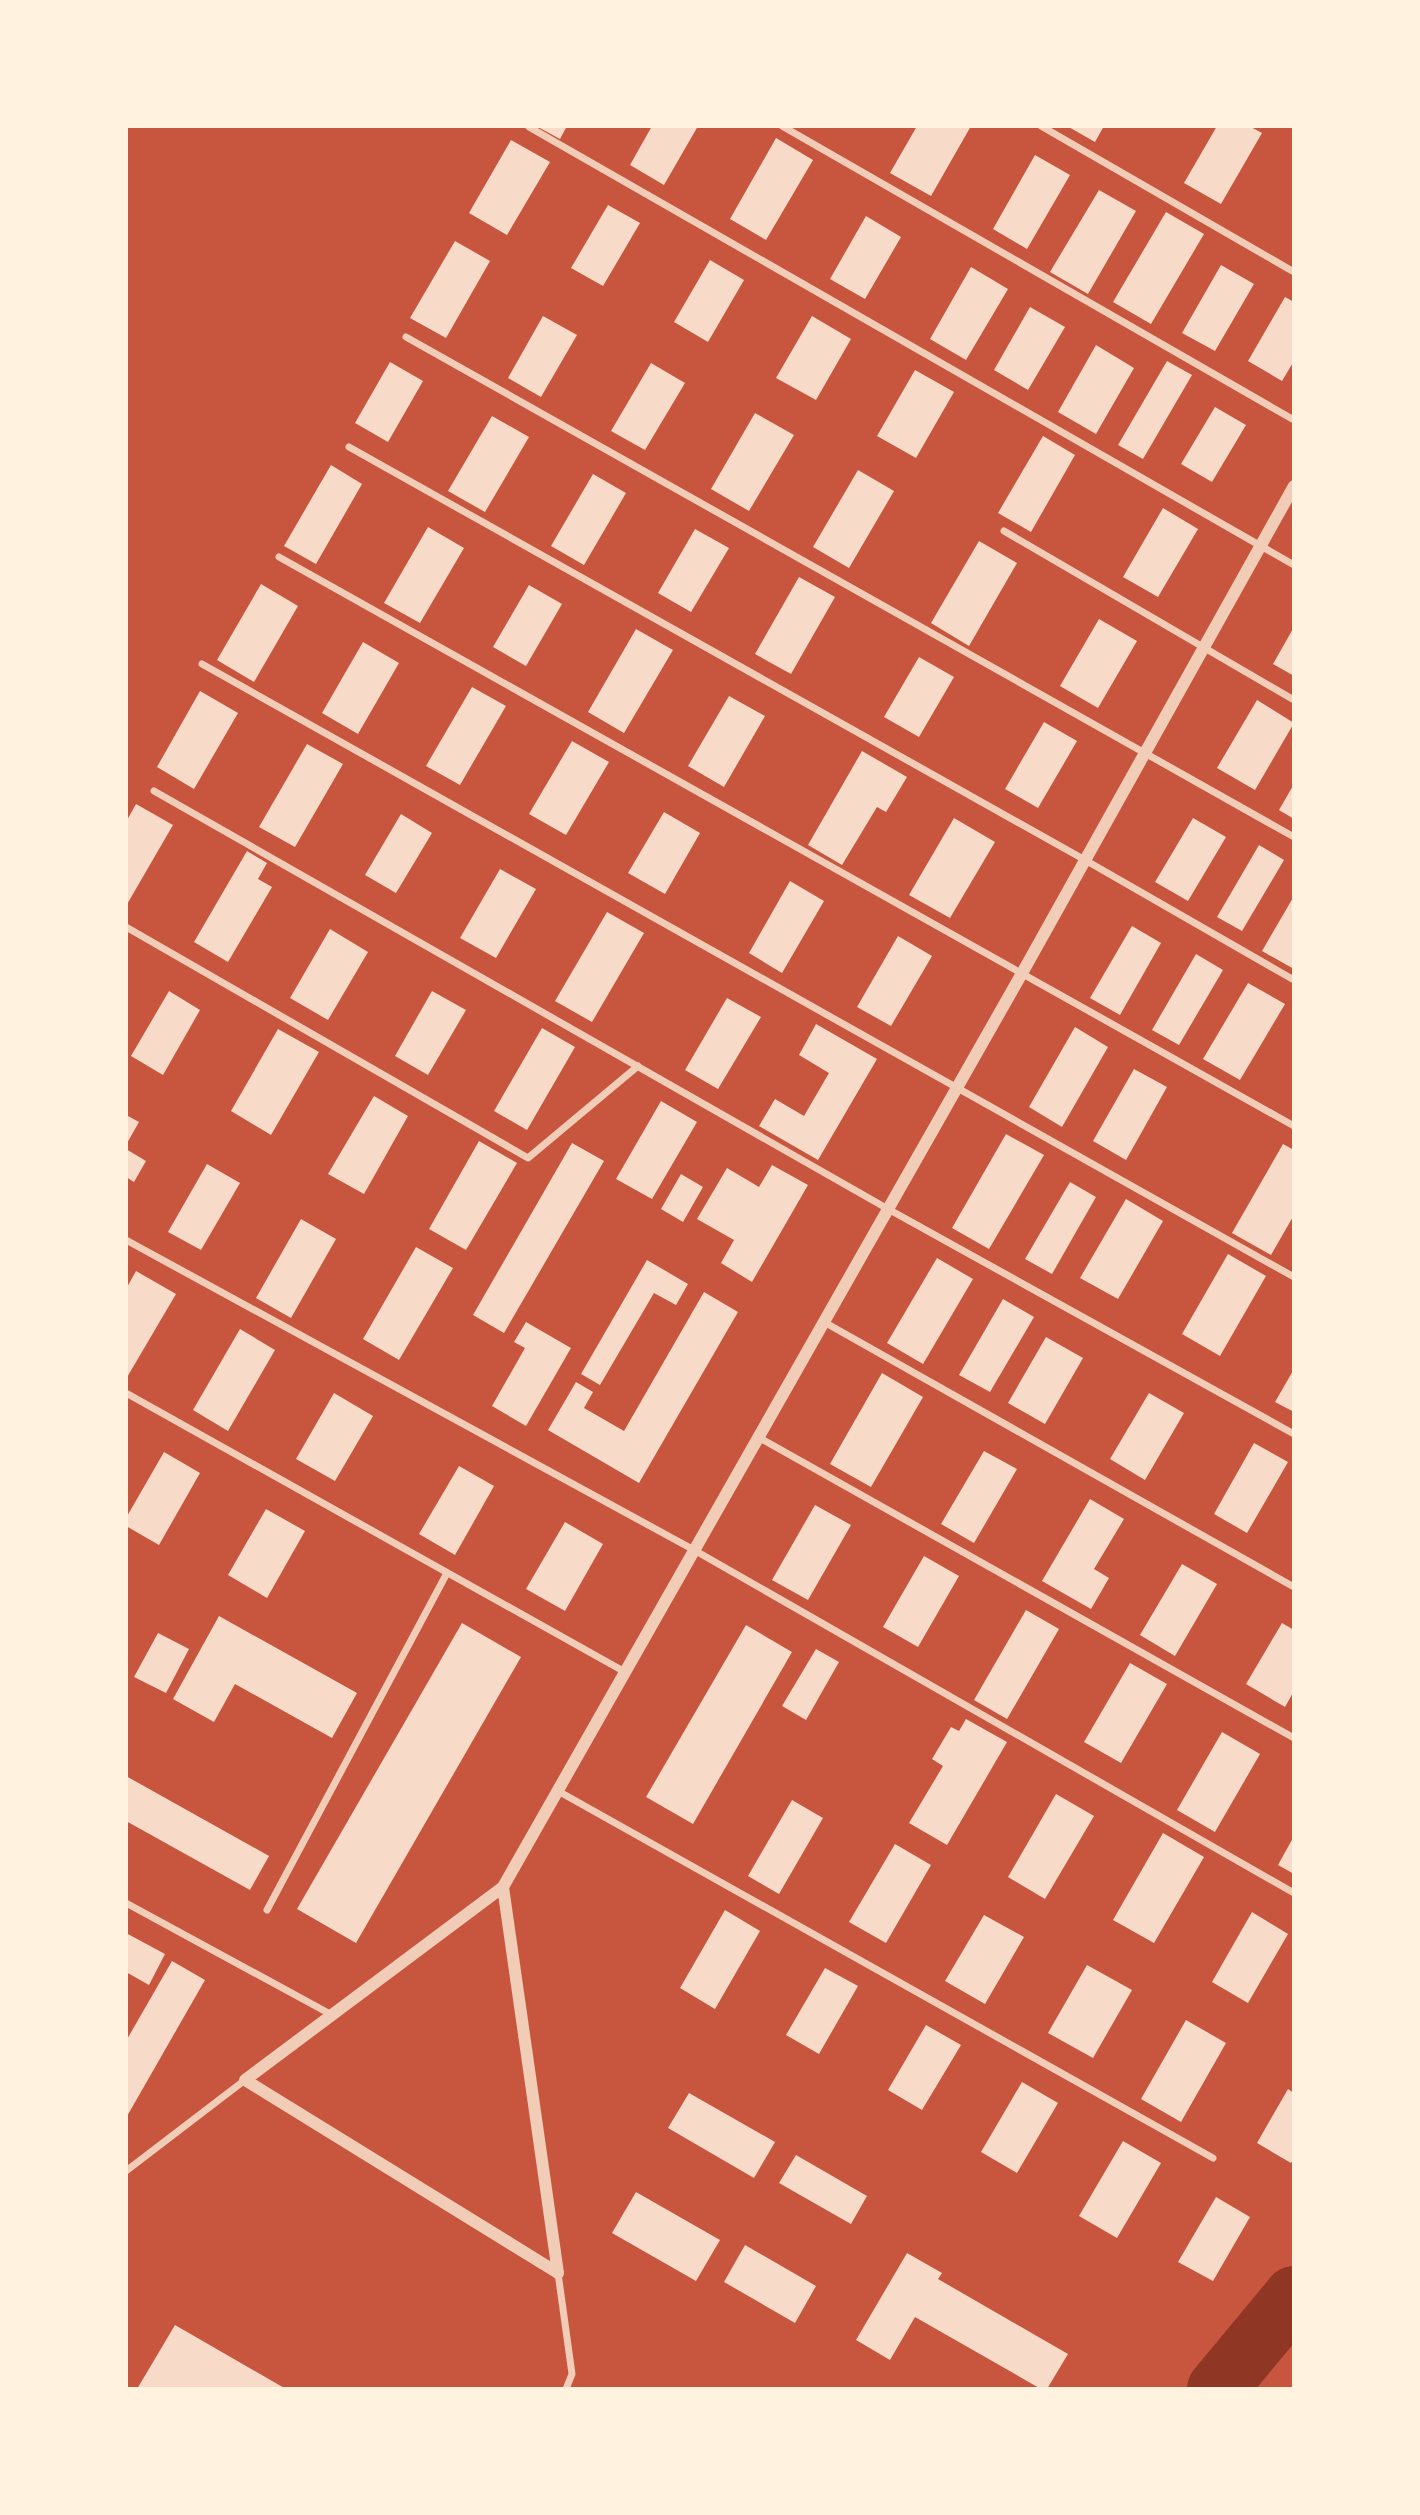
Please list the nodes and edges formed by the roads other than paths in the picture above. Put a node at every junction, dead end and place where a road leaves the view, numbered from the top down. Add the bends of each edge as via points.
1 (782, 126) edge
2 (1041, 126) edge
3 (529, 127) edge
4 (1294, 272) edge
5 (406, 337) dead end
6 (1294, 420) edge
7 (349, 447) dead end
8 (1294, 486) edge
9 (1004, 531) dead end
10 (1261, 546) junction
11 (279, 557) dead end
12 (1294, 565) edge
13 (1203, 648) junction
14 (202, 664) dead end
15 (1294, 700) edge
16 (1145, 753) junction
17 (154, 792) dead end
18 (1294, 837) edge
19 (1085, 860) junction
20 (126, 927) edge
21 (1021, 975) junction
22 (1294, 980) edge
23 (638, 1066) junction
24 (956, 1088) junction
25 (1294, 1126) edge
26 (888, 1209) junction
27 (126, 1240) edge
28 (1294, 1277) edge
29 (824, 1322) junction
30 (126, 1393) edge
31 (1294, 1434) edge
32 (758, 1437) junction
33 (694, 1550) junction
34 (447, 1573) junction
35 (1294, 1587) edge
36 (625, 1672) junction
37 (1294, 1738) edge
38 (558, 1791) junction
39 (503, 1887) junction
40 (1294, 1893) edge
41 (126, 1903) edge
42 (267, 1910) dead end
43 (332, 2015) junction
44 (245, 2080) junction
45 (1213, 2158) dead end
46 (126, 2171) edge
47 (558, 2273) junction
48 (566, 2389) edge

1 - 6 street
2 - 4 street
3 - 10 street
5 - 16 street
7 - 19 street
8 - 10 street
9 - 13 street
10 - 12 street
10 - 13 street
11 - 21 street
13 - 15 street
13 - 16 street
14 - 24 street
16 - 18 street
16 - 19 street
17 - 23 street
19 - 21 street
19 - 22 street
20 - 23 street via 528,1157
21 - 24 street
21 - 25 street
23 - 26 street
24 - 26 street
24 - 28 street
26 - 29 street
26 - 31 street
27 - 33 street
29 - 32 street
29 - 35 street
30 - 34 street
32 - 33 street
32 - 37 street
33 - 36 street
33 - 40 street
34 - 36 street
34 - 42 street
36 - 38 street
38 - 39 street
38 - 45 street
39 - 43 street
39 - 47 street
41 - 43 street
43 - 44 street
44 - 46 street
44 - 47 street
47 - 48 street via 572,2374

